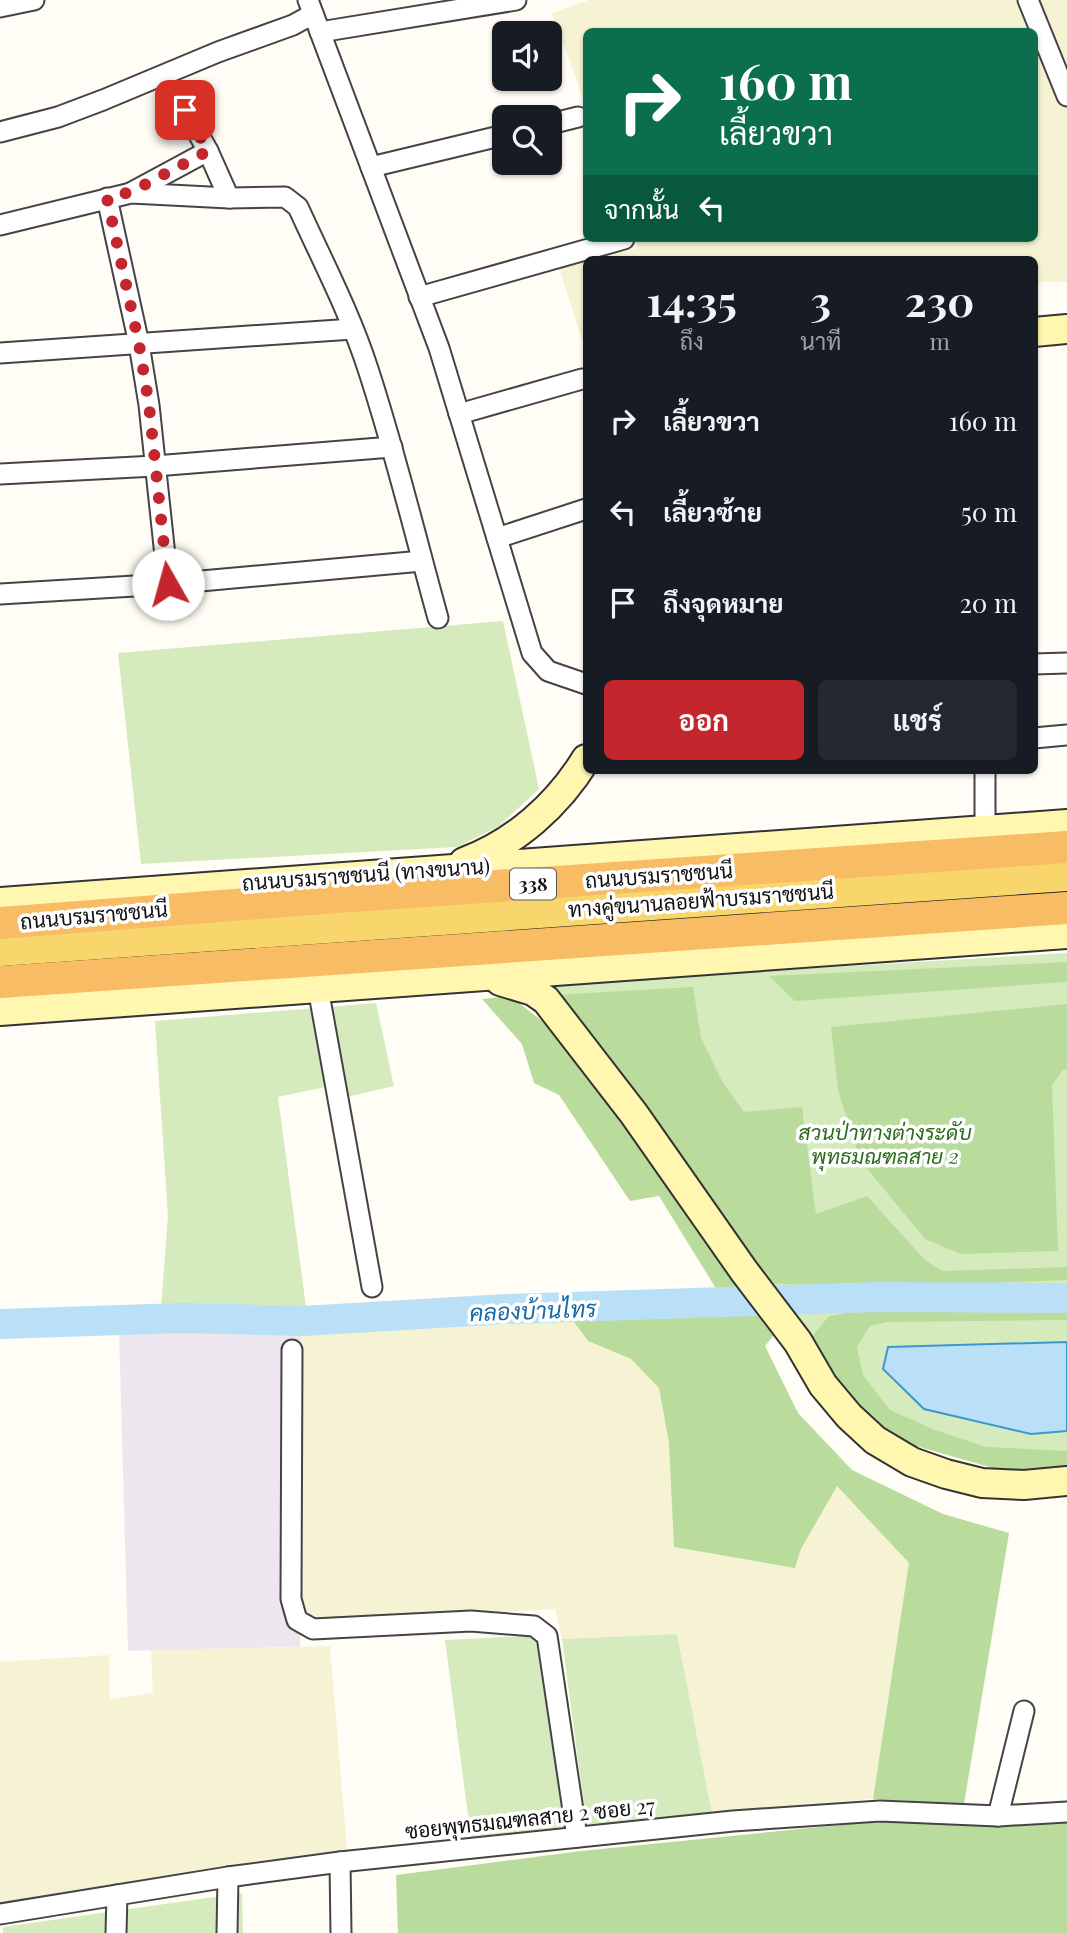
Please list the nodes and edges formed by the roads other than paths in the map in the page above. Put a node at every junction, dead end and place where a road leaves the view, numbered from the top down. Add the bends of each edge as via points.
1 (34, 0) edge
2 (516, 0) edge
3 (1028, 0) edge
4 (0, 8) edge
5 (314, 15) edge
6 (173, 89) dead end
7 (1067, 96) edge
8 (578, 117) dead end
9 (562, 121) edge
10 (0, 131) edge
11 (492, 138) edge
12 (208, 151) junction
13 (371, 167) junction
14 (131, 192) junction
15 (107, 198) junction
16 (229, 198) junction
17 (0, 225) edge
18 (614, 242) edge
19 (419, 298) junction
20 (354, 329) junction
21 (1067, 329) edge
22 (1038, 332) edge
23 (139, 344) junction
24 (1038, 345) edge
25 (1067, 345) edge
26 (0, 353) edge
27 (582, 379) dead end
28 (459, 414) junction
29 (392, 447) junction
30 (155, 466) junction
31 (0, 474) edge
32 (583, 510) edge
33 (497, 538) junction
34 (422, 561) junction
35 (168, 584) junction
36 (0, 594) edge
37 (438, 618) dead end
38 (1067, 663) edge
39 (1038, 664) edge
40 (583, 683) edge
41 (1067, 735) edge
42 (1038, 738) edge
43 (583, 763) edge
44 (985, 774) edge
45 (1067, 824) edge
46 (985, 829) junction
47 (1067, 847) edge
48 (441, 870) junction
49 (1067, 875) edge
50 (1067, 896) edge
51 (0, 902) edge
52 (190, 908) junction
53 (1067, 908) edge
54 (0, 913) edge
55 (0, 923) edge
56 (1067, 934) edge
57 (0, 950) edge
58 (212, 968) junction
59 (0, 970) edge
60 (484, 976) junction
61 (0, 982) edge
62 (318, 988) junction
63 (0, 1003) edge
64 (0, 1011) edge
65 (372, 1287) dead end
66 (292, 1350) dead end
67 (1067, 1481) edge
68 (1024, 1711) dead end
69 (1067, 1812) edge
70 (998, 1816) junction
71 (577, 1837) junction
72 (340, 1862) junction
73 (228, 1877) junction
74 (117, 1895) junction
75 (0, 1914) edge
76 (116, 1933) edge
77 (227, 1933) edge
78 (341, 1933) edge

1 - 4 street
2 - 5 street
3 - 7 street
5 - 10 street via 58,117
5 - 13 street
6 - 12 street
8 - 9 street
11 - 13 street
12 - 14 street
12 - 16 street
13 - 19 street
14 - 15 street
14 - 16 street
15 - 17 street
15 - 23 street
16 - 20 street via 285,197 298,206
18 - 19 street
19 - 28 street
20 - 23 street
20 - 29 street
21 - 22 main road
23 - 26 street
23 - 30 street
24 - 25 main road
27 - 28 street
28 - 33 street
29 - 30 street
29 - 34 street
30 - 31 street
30 - 35 street
32 - 33 street
33 - 40 street via 531,653 548,671
34 - 35 street
34 - 37 street
35 - 36 street
38 - 39 street
41 - 42 street
43 - 48 main road via 559,796 519,833 492,850
44 - 46 street
45 - 46 main road, ถนนบรมราชชนนี (ทางขนาน) / 338
46 - 48 main road, ถนนบรมราชชนนี (ทางขนาน) / 338
47 - 52 highway, ถนนบรมราชชนนี / 338
48 - 51 main road, ถนนบรมราชชนนี (ทางขนาน) / 338
49 - 57 main road, ทางคู่ขนานลอยฟ้าบรมราชชนนี / 338
50 - 59 main road, ทางคู่ขนานลอยฟ้าบรมราชชนนี
52 - 54 highway via 153,904
52 - 55 highway, ถนนบรมราชชนนี / 338
53 - 58 highway
56 - 60 main road
58 - 61 highway
58 - 63 highway
60 - 62 main road
60 - 67 main road via 533,991 546,1000 634,1114 798,1342 823,1385 875,1440 912,1462 982,1483
62 - 64 main road
62 - 65 street
66 - 71 street via 291,1599 297,1620 313,1629 471,1621 534,1626 547,1636
68 - 70 street
69 - 70 street, ซอยพุทธมณฑลสาย 2 ซอย 27
70 - 71 street, ซอยพุทธมณฑลสาย 2 ซอย 27 via 880,1811
71 - 72 street, ซอยพุทธมณฑลสาย 2 ซอย 27
72 - 73 street, ซอยพุทธมณฑลสาย 2 ซอย 27
72 - 78 street
73 - 74 street, ซอยพุทธมณฑลสาย 2 ซอย 27
73 - 77 street
74 - 75 street, ซอยพุทธมณฑลสาย 2 ซอย 27
74 - 76 street

